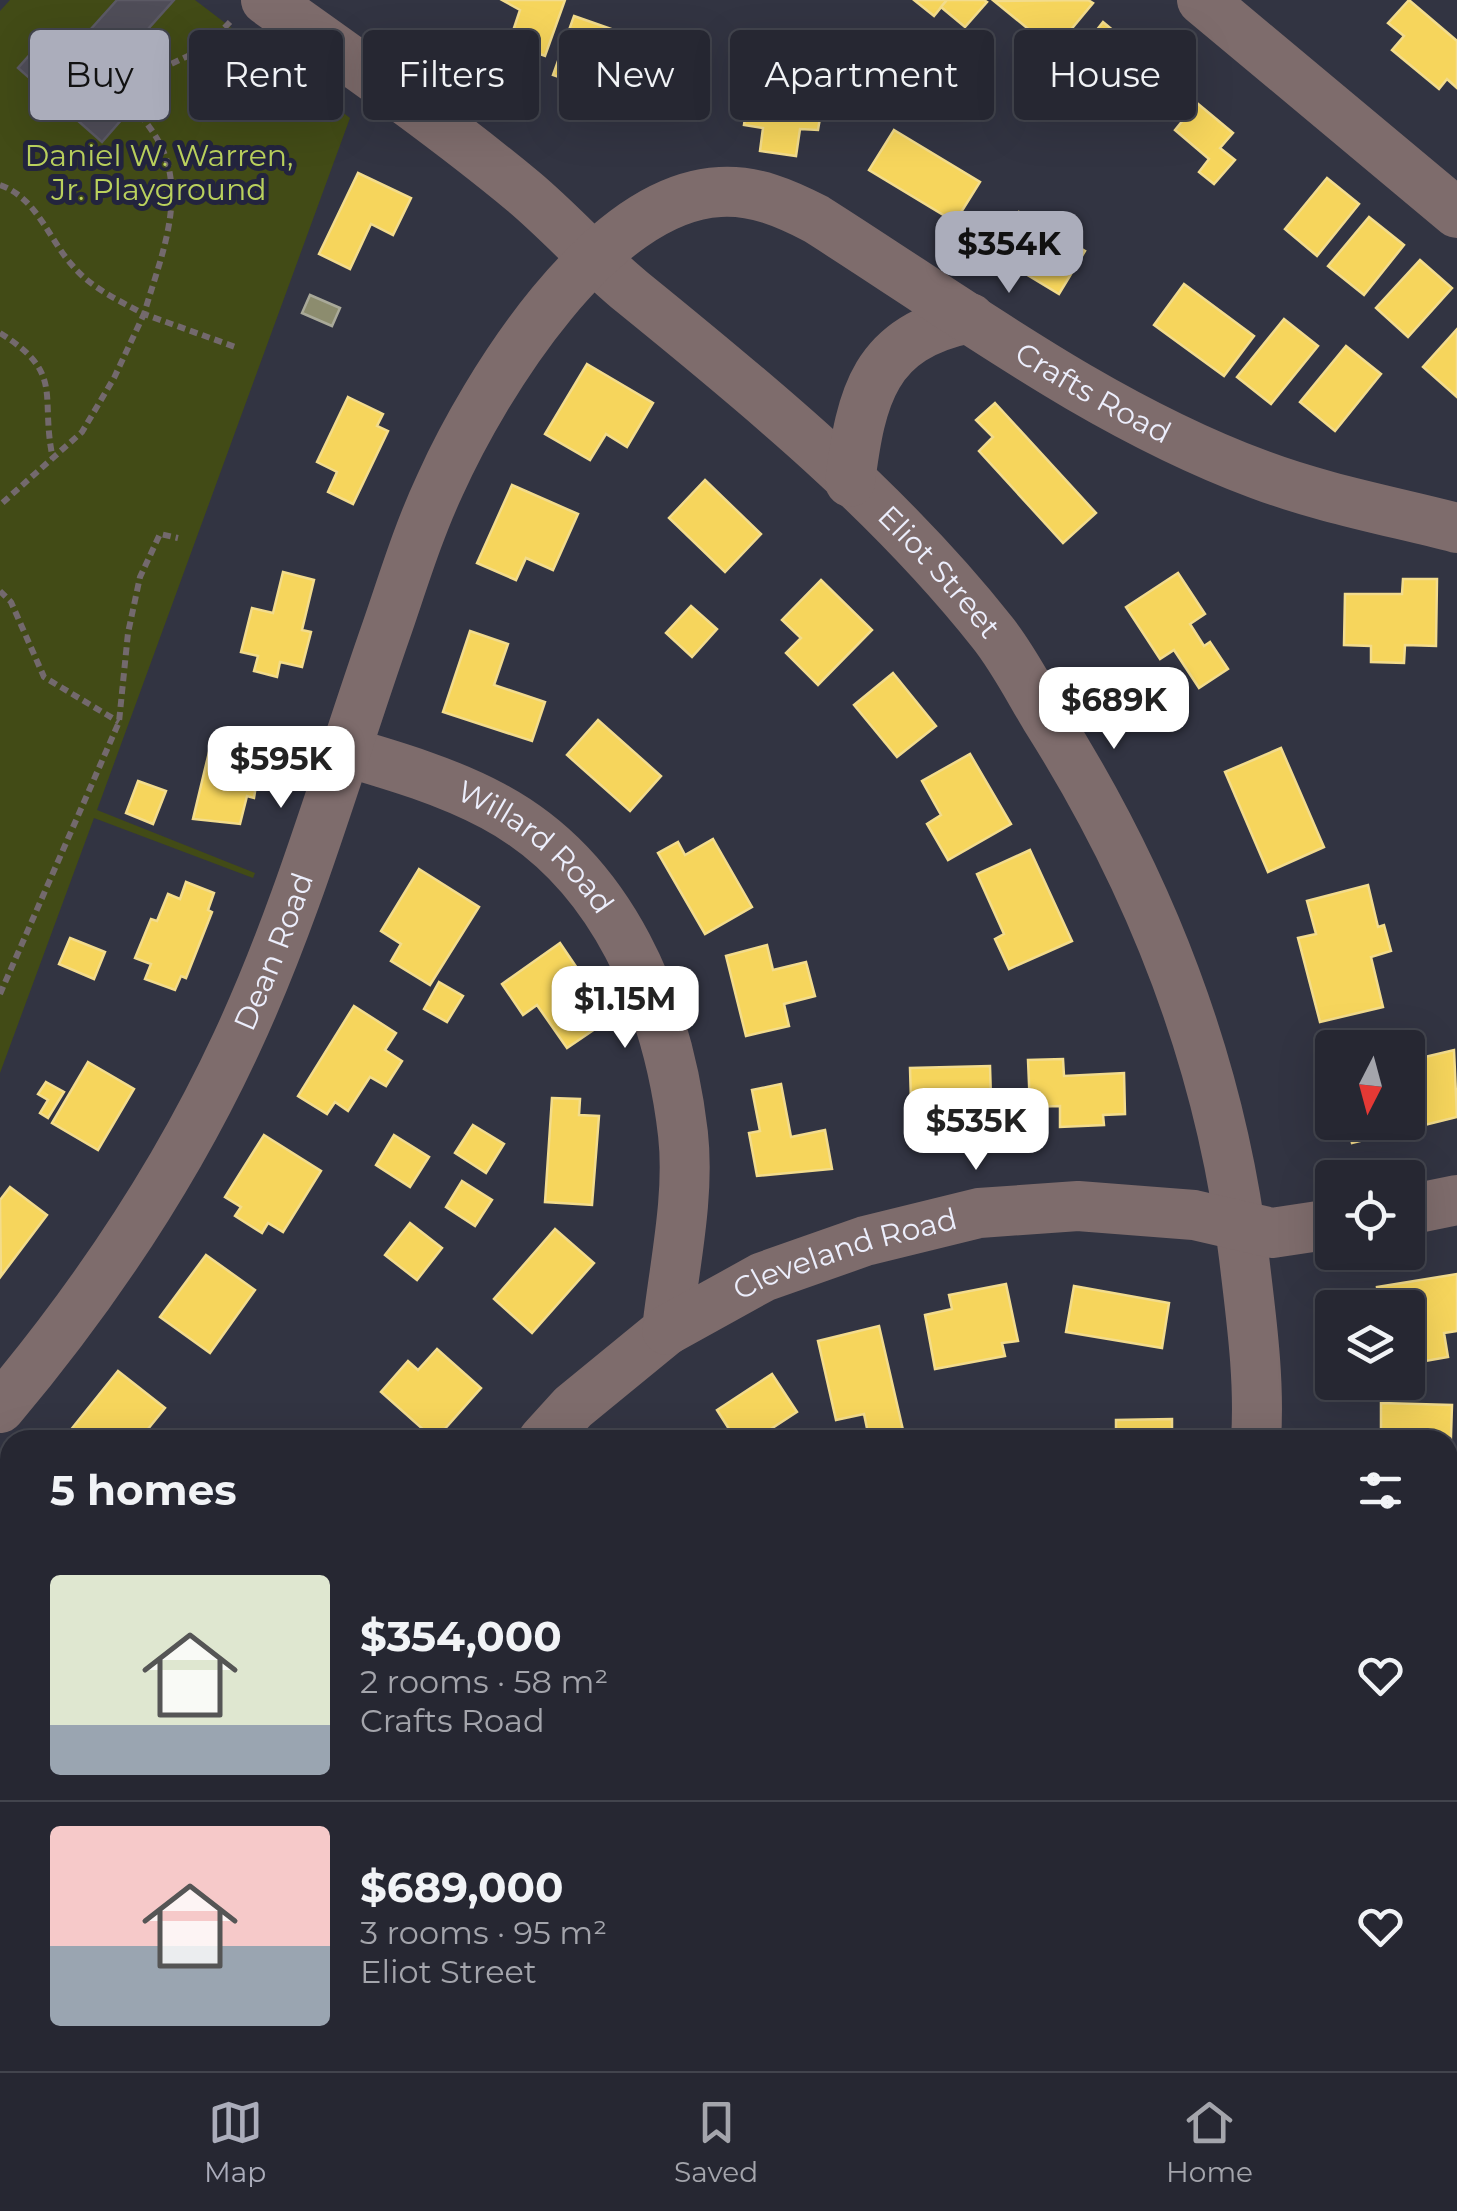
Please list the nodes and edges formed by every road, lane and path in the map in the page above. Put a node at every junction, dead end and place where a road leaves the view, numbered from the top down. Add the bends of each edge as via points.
1 (1202, 0) edge
2 (248, 11) edge
3 (169, 65) edge
4 (142, 120) edge
5 (0, 184) edge
6 (1457, 213) edge
7 (596, 255) junction
8 (144, 314) junction
9 (970, 318) junction
10 (0, 333) edge
11 (238, 348) dead end
12 (53, 460) junction
13 (850, 482) junction
14 (0, 505) edge
15 (1457, 528) edge
16 (178, 538) dead end
17 (0, 591) edge
18 (118, 722) junction
19 (344, 751) junction
20 (0, 994) edge
21 (1457, 1200) edge
22 (1425, 1207) edge
23 (1240, 1226) junction
24 (1315, 1227) edge
25 (667, 1330) junction
26 (0, 1408) edge
27 (552, 1430) edge
28 (1256, 1430) edge

1 - 6 street
2 - 3 path via 205,48
2 - 7 street, Eliot Street via 522,190
4 - 8 path via 162,148 170,178 169,232
5 - 8 path via 29,203 72,266
7 - 9 street, Crafts Road via 628,224 670,204 740,192 775,199 816,219
7 - 13 street, Eliot Street
7 - 19 street, Dean Road via 554,301 462,441 409,564
8 - 11 path
8 - 12 path via 82,432
9 - 13 street via 924,331 877,374 858,422
9 - 15 street, Crafts Road via 1064,378 1258,474
10 - 12 path via 30,351 42,368
12 - 14 path
13 - 23 street, Eliot Street via 994,634 1122,852 1190,1015
16 - 18 path via 160,534 140,577
17 - 18 path via 44,677
18 - 20 path
19 - 25 street, Willard Road via 453,786 523,824 586,883 623,933 655,1000 683,1136
19 - 26 street, Dean Road via 260,985 212,1094 140,1224
21 - 22 street
23 - 24 street, Cleveland Road via 1278,1233
23 - 25 street, Cleveland Road via 1194,1215 1078,1206 979,1213 865,1241 763,1277
23 - 28 street, Eliot Street
25 - 27 street

